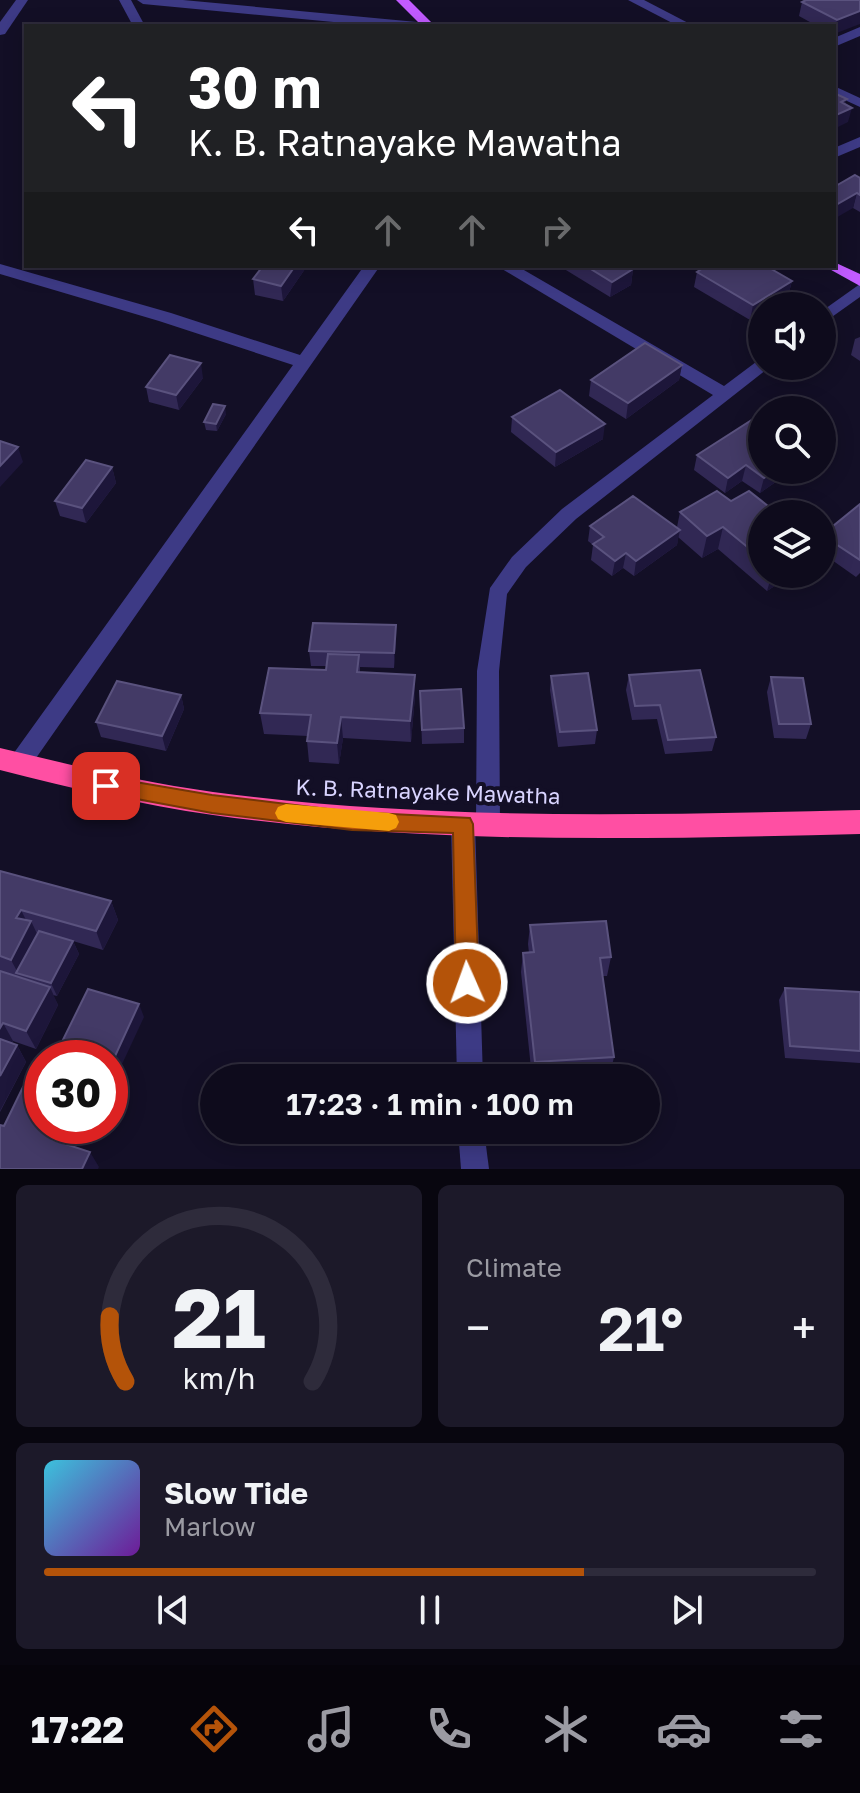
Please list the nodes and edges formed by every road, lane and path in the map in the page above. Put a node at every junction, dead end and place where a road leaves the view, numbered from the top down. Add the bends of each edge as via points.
1 (22, 0) edge
2 (125, 0) edge
3 (143, 0) edge
4 (402, 0) edge
5 (634, 0) edge
6 (210, 3) edge
7 (138, 24) edge
8 (399, 24) edge
9 (427, 24) edge
10 (684, 24) edge
11 (0, 31) edge
12 (860, 31) edge
13 (836, 42) edge
14 (836, 91) edge
15 (860, 103) edge
16 (860, 141) edge
17 (836, 153) edge
18 (371, 268) edge
19 (508, 268) edge
20 (836, 268) edge
21 (0, 269) edge
22 (860, 281) edge
23 (860, 289) edge
24 (836, 308) edge
25 (305, 363) junction
26 (748, 377) edge
27 (725, 394) junction
28 (9, 762) edge
29 (860, 822) edge
30 (475, 825) junction
31 (470, 1064) edge
32 (472, 1144) edge
33 (475, 1169) edge

1 - 11 street
2 - 7 street
3 - 6 street
4 - 9 main road
5 - 10 street
6 - 8 street
12 - 13 street
14 - 15 street
16 - 17 street
18 - 25 street
19 - 27 street
20 - 22 main road
21 - 25 street
23 - 24 street
25 - 28 street
26 - 27 street
27 - 30 street via 569,514 519,562 497,593
28 - 30 highway, K. B. Ratnayake Mawatha via 135,793 238,808 352,821
29 - 30 highway, K. B. Ratnayake Mawatha
30 - 31 street
32 - 33 street

